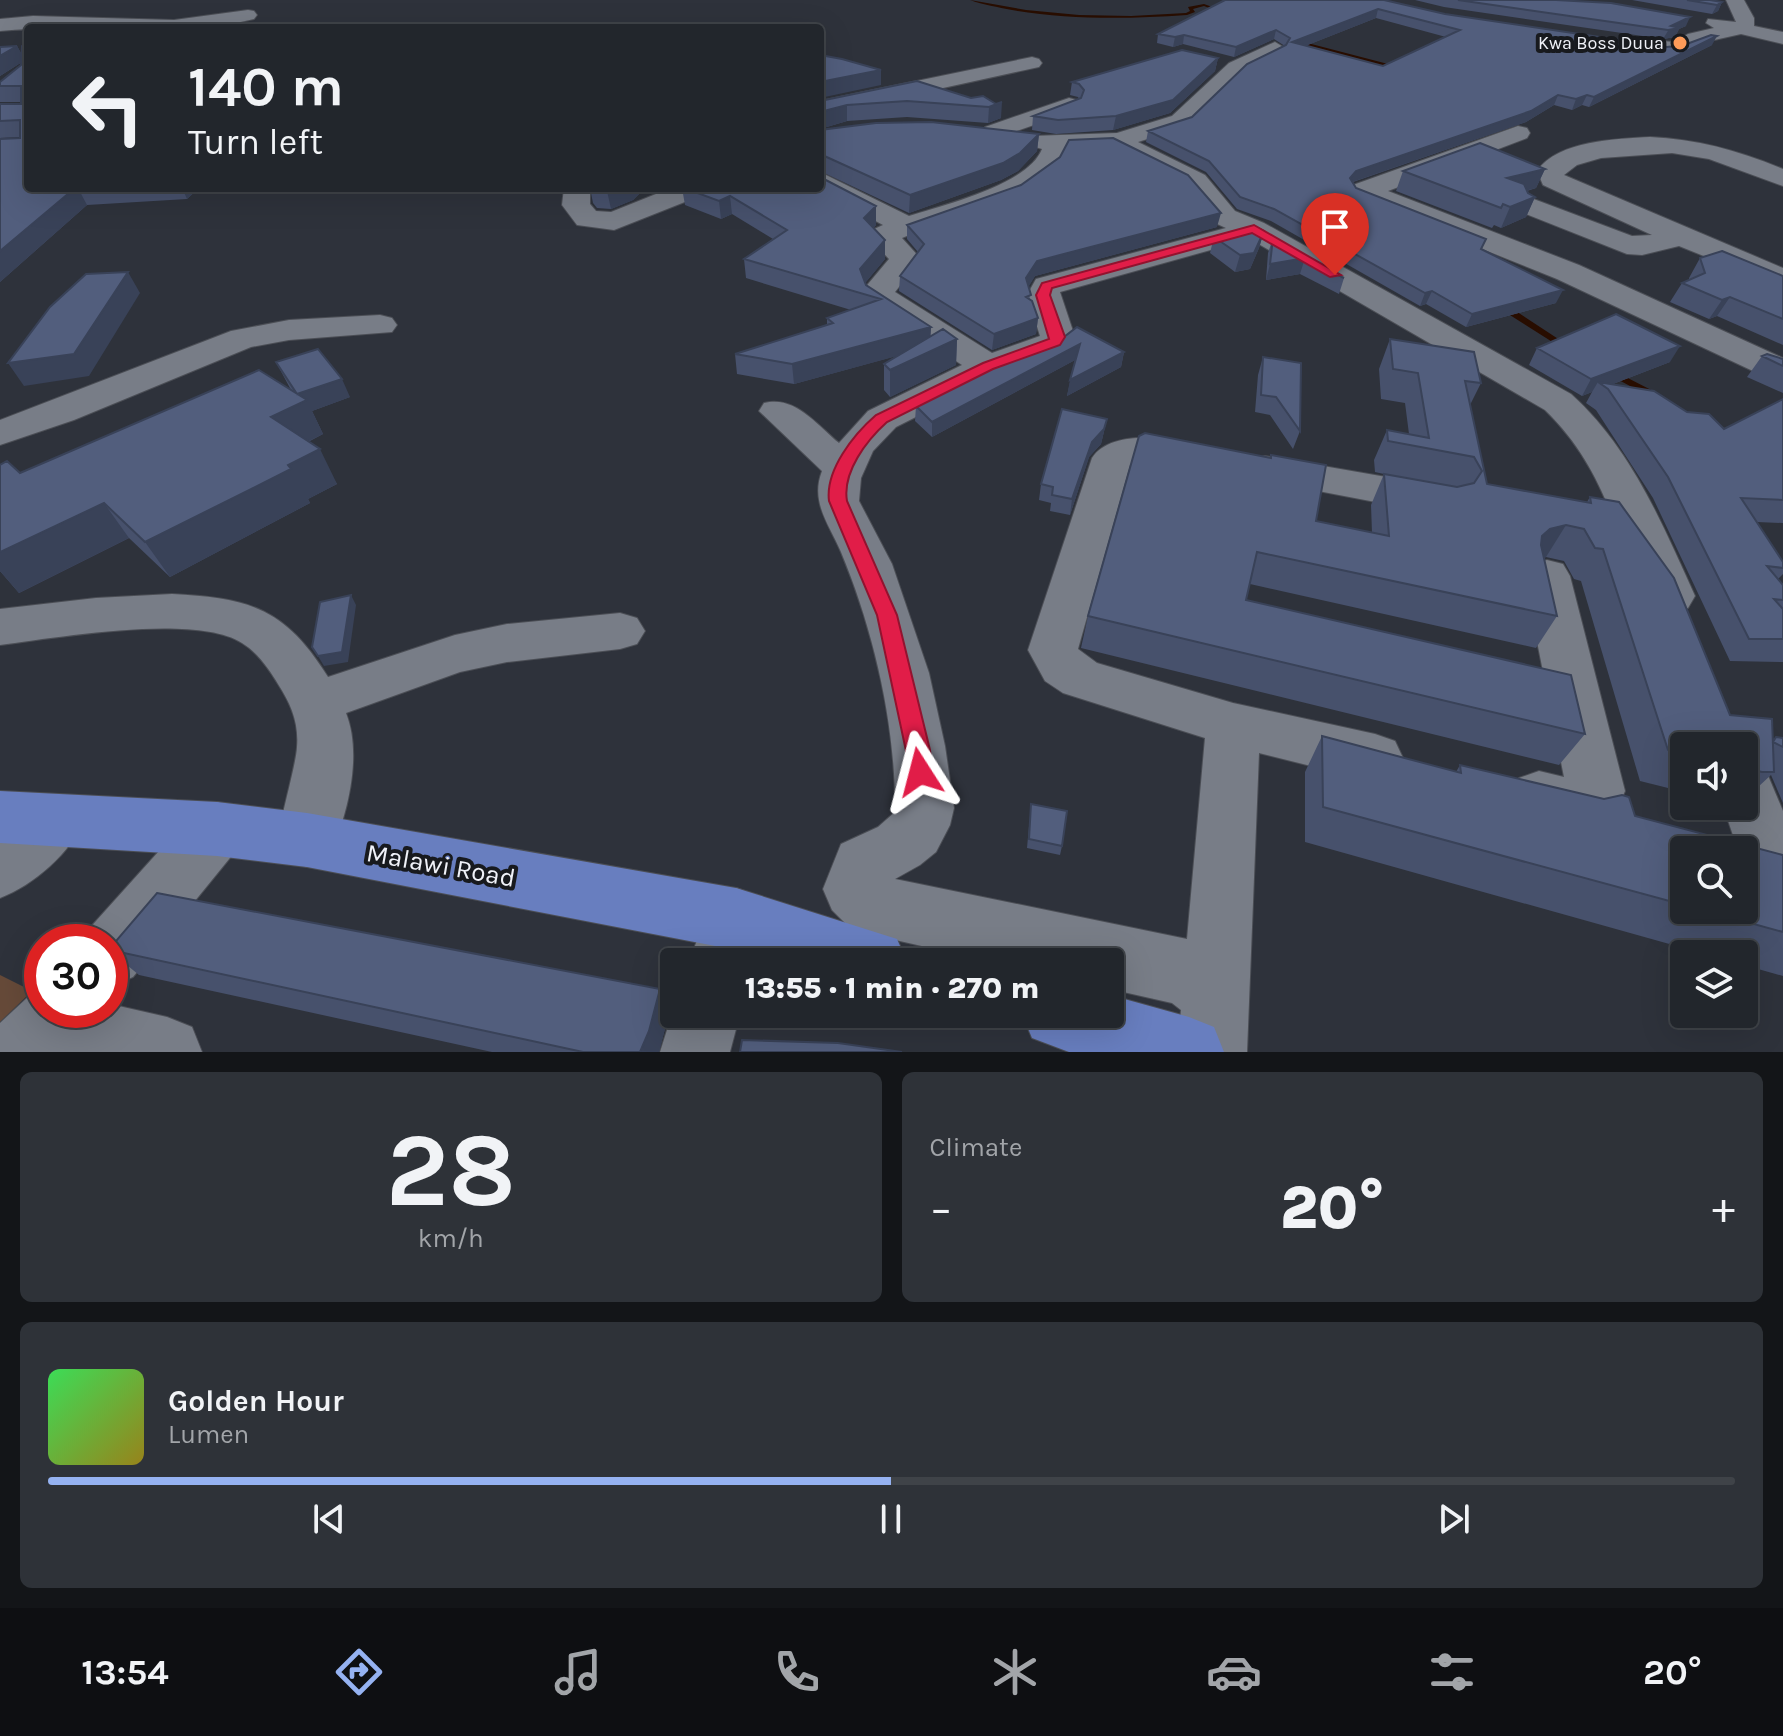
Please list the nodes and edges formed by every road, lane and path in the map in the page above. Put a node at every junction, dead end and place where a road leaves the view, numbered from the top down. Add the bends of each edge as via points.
1 (1735, 0) edge
2 (248, 15) dead end
3 (1766, 16) dead end
4 (1699, 20) dead end
5 (1745, 23) junction
6 (104, 24) edge
7 (187, 24) edge
8 (0, 25) edge
9 (1783, 38) edge
10 (1600, 41) edge
11 (1275, 48) edge
12 (1032, 63) dead end
13 (1069, 105) edge
14 (824, 107) edge
15 (964, 131) edge
16 (994, 132) junction
17 (1518, 133) dead end
18 (1116, 140) junction
19 (1056, 144) junction
20 (1783, 178) edge
21 (824, 182) edge
22 (577, 192) edge
23 (685, 192) edge
24 (1531, 206) edge
25 (906, 226) junction
26 (1254, 229) junction
27 (1683, 236) junction
28 (1783, 279) edge
29 (380, 325) dead end
30 (988, 366) junction
31 (1783, 371) edge
32 (778, 411) dead end
33 (0, 433) edge
34 (844, 469) junction
35 (1442, 501) edge
36 (1547, 576) edge
37 (0, 627) edge
38 (620, 631) dead end
39 (1686, 632) edge
40 (315, 702) junction
41 (1233, 725) junction
42 (1419, 768) edge
43 (1497, 786) edge
44 (28, 818) edge
45 (1757, 820) edge
46 (217, 829) junction
47 (307, 840) junction
48 (1770, 856) edge
49 (0, 869) edge
50 (128, 933) edge
51 (729, 941) edge
52 (777, 948) edge
53 (1124, 1023) edge
54 (702, 1028) edge
55 (43, 1029) edge
56 (1206, 1033) edge
57 (167, 1052) edge
58 (695, 1052) edge

1 - 5 street
2 - 7 street
3 - 5 street
4 - 5 street
5 - 9 street
5 - 10 street via 1677,48
6 - 8 street
11 - 18 street via 1228,64 1180,121
12 - 14 street
13 - 16 street
15 - 16 street
16 - 19 street
17 - 31 street via 1363,191 1568,272
18 - 19 street
18 - 26 street via 1196,181 1225,217
19 - 25 street via 1045,168 1018,187
20 - 27 street via 1719,153 1647,142 1578,154 1550,171 1552,179 1580,194
21 - 25 street
22 - 23 street via 576,205 587,219 614,221
24 - 27 street via 1627,245
25 - 30 street via 882,236 906,259 879,290 880,296
26 - 30 street via 1047,286 1043,295 1058,337 1055,342
26 - 39 street via 1544,393 1579,420 1629,500
27 - 28 street
29 - 33 street via 243,338
30 - 34 street via 882,419
32 - 34 street
34 - 56 street via 836,487 838,501 887,615 919,750 924,815 900,846 863,864 854,889 869,904 1188,973
35 - 41 street via 1147,448 1112,458 1053,650 1063,667 1081,679
36 - 43 street via 1596,791 1592,803 1574,805
37 - 40 street via 136,612 211,613 258,628 292,662
38 - 40 street via 455,654
40 - 47 street via 325,736
41 - 42 street
41 - 56 street
44 - 46 main road, Malawi Road
44 - 49 street
45 - 48 street
46 - 47 main road, Malawi Road
46 - 50 street
47 - 51 main road, Malawi Road
51 - 52 main road, Malawi Road
53 - 56 main road
54 - 58 street
55 - 57 street

